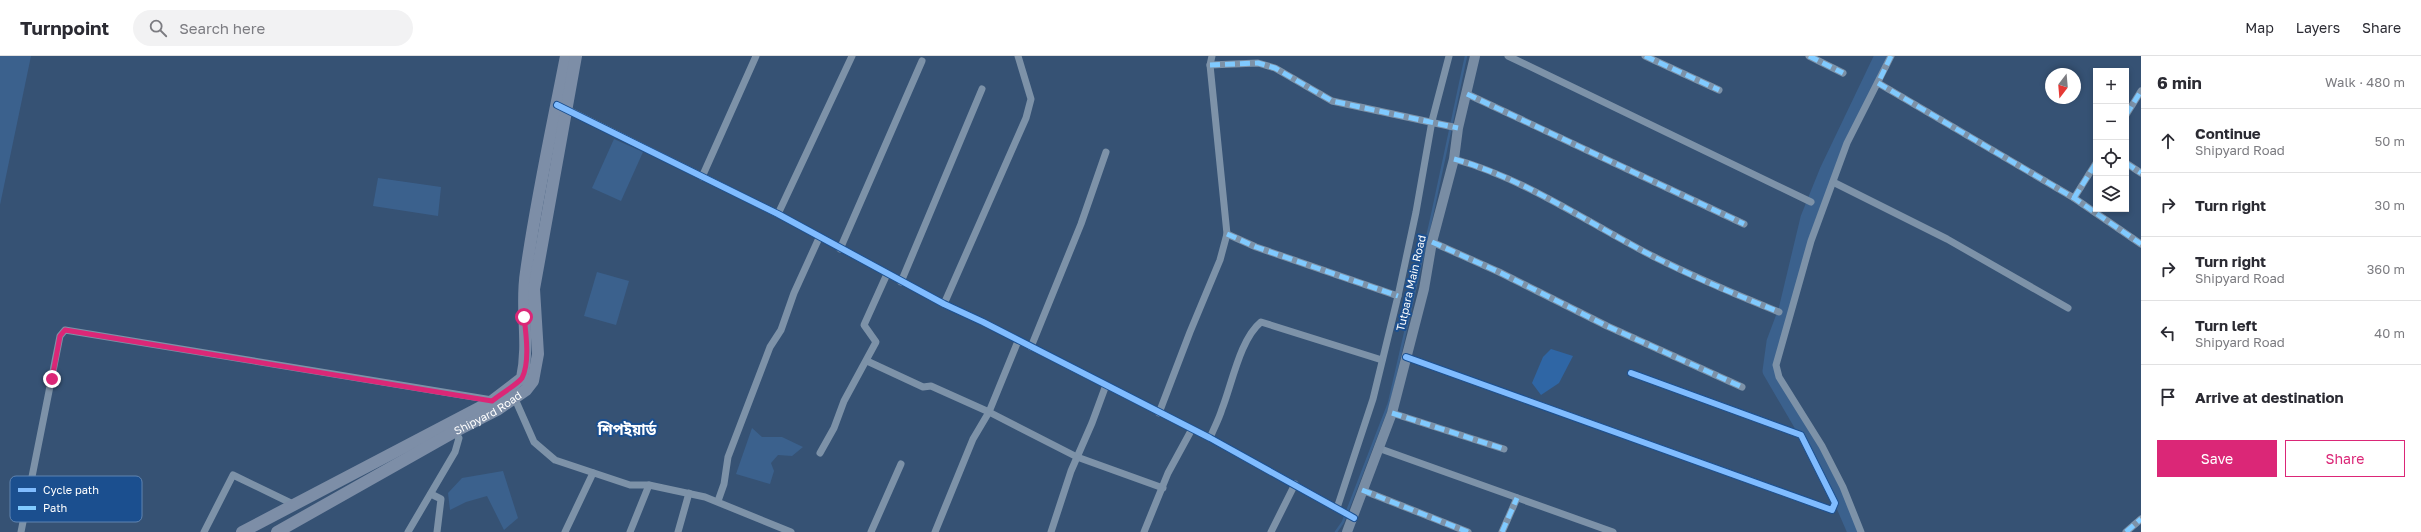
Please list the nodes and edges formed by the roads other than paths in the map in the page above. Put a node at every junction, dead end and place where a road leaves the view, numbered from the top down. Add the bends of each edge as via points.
1 (566, 56) edge
2 (576, 56) edge
3 (756, 56) edge
4 (852, 56) edge
5 (1018, 56) edge
6 (1212, 56) edge
7 (1449, 56) edge
8 (1475, 56) edge
9 (1508, 56) edge
10 (1645, 56) edge
11 (1809, 56) edge
12 (1891, 56) edge
13 (922, 61) dead end
14 (1210, 66) junction
15 (1843, 73) dead end
16 (1878, 83) junction
17 (982, 89) dead end
18 (1719, 90) dead end
19 (2141, 91) edge
20 (1467, 94) junction
21 (2138, 102) edge
22 (562, 107) junction
23 (2129, 112) edge
24 (1432, 121) junction
25 (1458, 128) junction
26 (1106, 152) dead end
27 (1454, 159) junction
28 (2129, 165) edge
29 (2093, 168) edge
30 (2141, 173) edge
31 (702, 177) junction
32 (1833, 182) junction
33 (2074, 198) junction
34 (1810, 202) dead end
35 (778, 214) junction
36 (1744, 224) dead end
37 (1227, 234) junction
38 (819, 238) junction
39 (1432, 242) junction
40 (2141, 244) edge
41 (840, 249) junction
42 (887, 274) junction
43 (901, 282) junction
44 (1398, 296) junction
45 (944, 304) junction
46 (2068, 308) dead end
47 (1779, 312) dead end
48 (1018, 340) junction
49 (1031, 347) junction
50 (1406, 358) junction
51 (1382, 360) junction
52 (867, 361) junction
53 (1631, 373) dead end
54 (1106, 385) junction
55 (1742, 387) dead end
56 (515, 399) junction
57 (492, 401) junction
58 (989, 412) junction
59 (1159, 413) junction
60 (1392, 413) junction
61 (1192, 429) junction
62 (454, 432) junction
63 (1210, 438) junction
64 (1378, 448) junction
65 (1504, 449) dead end
66 (820, 453) dead end
67 (1077, 457) junction
68 (901, 464) dead end
69 (593, 474) junction
70 (32, 476) edge
71 (1295, 484) junction
72 (649, 485) junction
73 (1163, 488) junction
74 (1362, 490) junction
75 (689, 493) junction
76 (431, 494) junction
77 (1517, 498) junction
78 (718, 501) junction
79 (295, 505) junction
80 (1337, 508) junction
81 (1354, 518) junction
82 (2141, 519) edge
83 (23, 522) edge
84 (21, 532) edge
85 (204, 532) edge
86 (242, 532) edge
87 (277, 532) edge
88 (408, 532) edge
89 (437, 532) edge
90 (565, 532) edge
91 (630, 532) edge
92 (678, 532) edge
93 (791, 532) edge
94 (871, 532) edge
95 (935, 532) edge
96 (1051, 532) edge
97 (1144, 532) edge
98 (1271, 532) edge
99 (1347, 532) edge
100 (1468, 532) edge
101 (1502, 532) edge
102 (1613, 532) edge
103 (1861, 532) edge
104 (2126, 532) edge

1 - 22 main road, Shipyard Road
2 - 22 main road, Shipyard Road
3 - 31 street
4 - 35 street
5 - 45 street via 1031,99 1030,105
6 - 14 street
7 - 24 street
8 - 20 street, Tutpara Main Road
9 - 34 street
10 - 18 street
11 - 15 street
12 - 16 street
13 - 41 street
14 - 24 street via 1258,63 1275,68 1332,101
14 - 37 street
16 - 32 street via 1847,143
16 - 33 street
17 - 43 street
19 - 21 street
20 - 25 street, Tutpara Main Road
20 - 36 street
21 - 23 street
22 - 31 street
22 - 56 main road, Shipyard Road via 534,289 537,367 533,381
22 - 57 main road, Shipyard Road via 525,274 524,317 527,340 522,378
24 - 25 street
24 - 44 street
25 - 27 street, Tutpara Main Road
26 - 49 street via 1081,224
27 - 39 street, Tutpara Main Road
27 - 47 street via 1486,168 1525,185 1676,268
28 - 30 street
29 - 33 street
31 - 35 street
32 - 46 street via 1947,239
32 - 103 street via 1811,241 1776,365 1779,377 1822,446 1843,487
33 - 40 street
35 - 38 street
37 - 44 street via 1256,247
37 - 59 street via 1220,260
38 - 41 street
38 - 78 street via 794,293 781,330 770,347 728,457 724,484
39 - 50 street, Tutpara Main Road via 1424,289
39 - 55 street
41 - 42 street
42 - 43 street
42 - 52 street via 864,325 876,342
43 - 45 street
44 - 51 street
45 - 48 street
48 - 49 street
48 - 58 street
49 - 54 street
50 - 53 street via 1832,510 1835,503 1801,435
50 - 60 street, Tutpara Main Road
51 - 63 street via 1261,322 1246,343
51 - 80 street via 1373,399
52 - 58 street via 923,387 931,386
52 - 66 street via 844,401 834,428
54 - 59 street
54 - 67 street
56 - 62 main road, Shipyard Road
56 - 69 street via 534,442 540,449 555,460
57 - 70 street, Shipyard Road via 65,330 60,336
57 - 79 main road
58 - 67 street
58 - 95 street via 973,439
59 - 61 street
60 - 64 street, Tutpara Main Road
60 - 65 street
61 - 63 street
61 - 73 street via 1168,473
62 - 76 street via 459,438 457,447
62 - 87 main road, Shipyard Road
63 - 71 street
64 - 74 street, Tutpara Main Road
64 - 77 street
67 - 73 street
67 - 96 street
68 - 94 street
69 - 72 street via 630,484
69 - 90 street
71 - 80 street
71 - 98 street
72 - 75 street
72 - 91 street
73 - 97 street
74 - 81 street, Tutpara Main Road
74 - 100 street
75 - 78 street
75 - 92 street
76 - 88 street
76 - 89 street via 441,499
77 - 101 street
77 - 102 street
78 - 93 street
79 - 85 street via 233,475
79 - 86 main road
80 - 81 street
81 - 99 street, Tutpara Main Road
82 - 104 street
83 - 84 street, Shipyard Road

